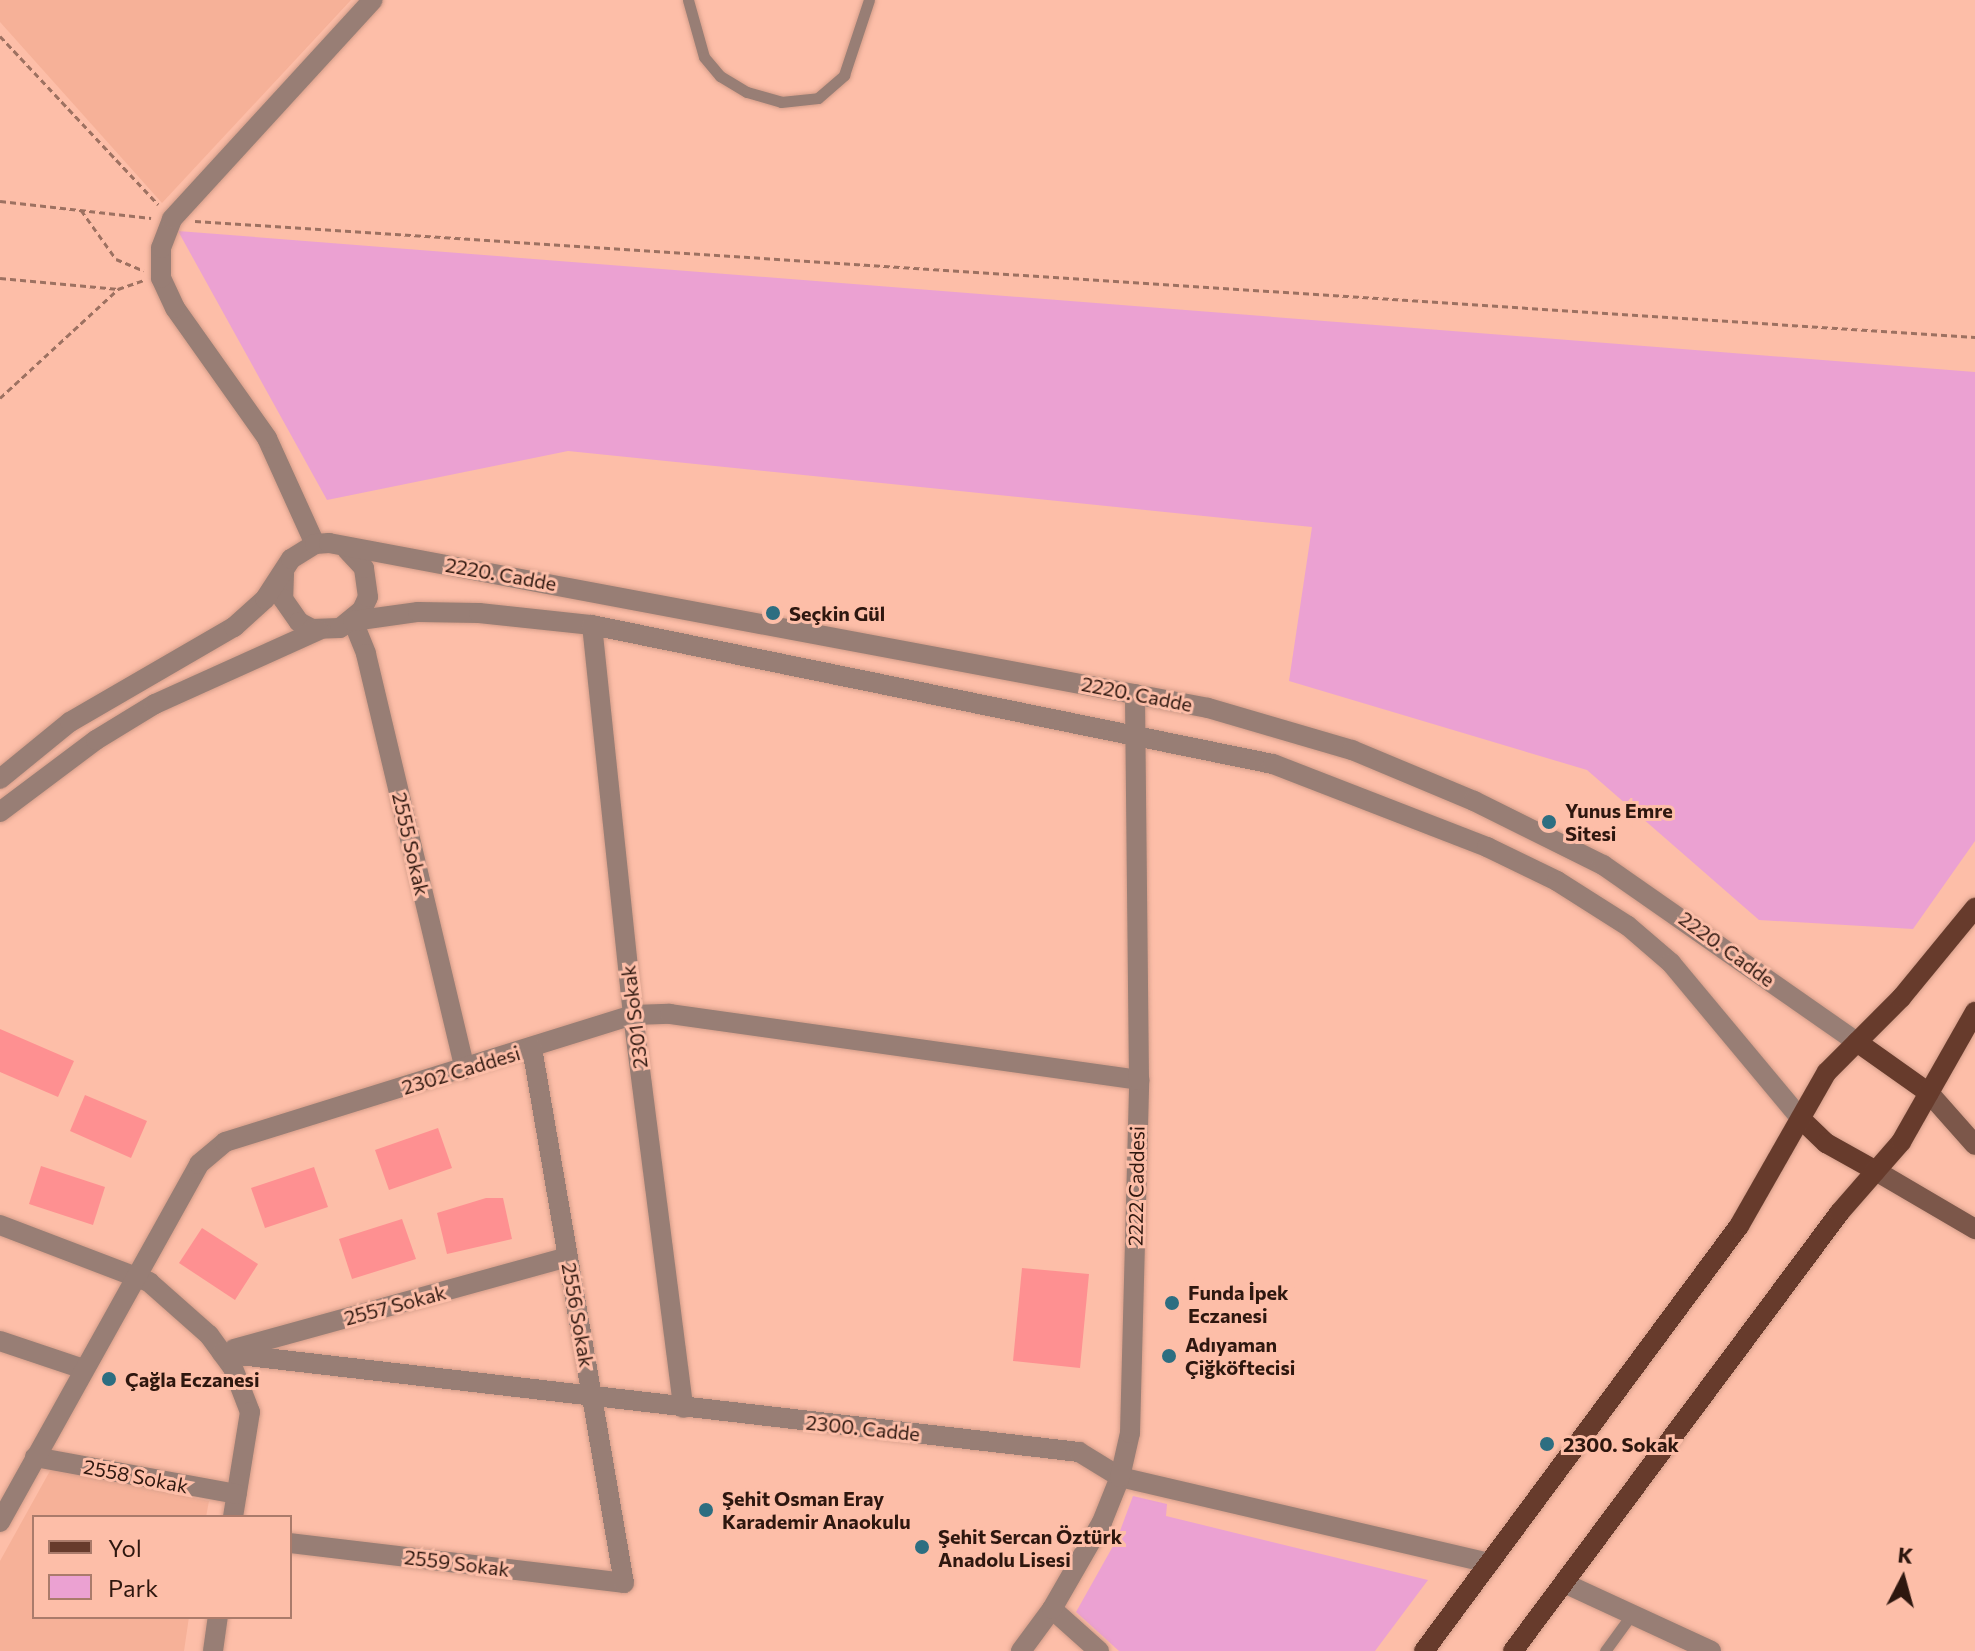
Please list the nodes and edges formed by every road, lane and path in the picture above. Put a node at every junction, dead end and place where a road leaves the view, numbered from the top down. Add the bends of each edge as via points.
1 (373, 0) edge
2 (688, 0) edge
3 (869, 0) edge
4 (0, 36) edge
5 (0, 201) edge
6 (81, 210) junction
7 (172, 219) junction
8 (0, 278) edge
9 (161, 278) junction
10 (118, 289) junction
11 (1975, 337) edge
12 (0, 398) edge
13 (315, 544) junction
14 (343, 547) junction
15 (291, 559) junction
16 (353, 621) junction
17 (592, 625) junction
18 (319, 630) junction
19 (1135, 694) junction
20 (1136, 733) junction
21 (0, 779) edge
22 (0, 812) edge
23 (1975, 908) edge
24 (1975, 1012) edge
25 (633, 1015) junction
26 (1857, 1042) junction
27 (532, 1048) junction
28 (465, 1069) junction
29 (1139, 1080) junction
30 (1929, 1093) junction
31 (1801, 1119) junction
32 (1975, 1145) edge
33 (1876, 1171) junction
34 (0, 1225) edge
35 (1975, 1229) edge
36 (568, 1257) junction
37 (134, 1276) junction
38 (0, 1341) edge
39 (222, 1353) junction
40 (83, 1369) junction
41 (592, 1397) junction
42 (683, 1408) junction
43 (35, 1457) junction
44 (1120, 1477) junction
45 (237, 1494) junction
46 (233, 1515) edge
47 (0, 1522) edge
48 (292, 1543) edge
49 (1489, 1563) junction
50 (624, 1583) joint
51 (1564, 1583) junction
52 (1052, 1609) junction
53 (1632, 1614) junction
54 (218, 1619) edge
55 (213, 1651) edge
56 (1021, 1651) edge
57 (1099, 1651) edge
58 (1424, 1651) edge
59 (1513, 1651) edge
60 (1605, 1651) edge
61 (1711, 1651) edge

1 - 7 street
2 - 3 lane via 704,57 720,76 747,92 781,102 818,98 844,75
4 - 7 path
5 - 6 path
6 - 7 path
6 - 9 path via 116,259
7 - 9 street via 161,248
7 - 11 path
8 - 10 path
9 - 10 path via 135,280
9 - 13 street via 183,321 267,438
10 - 12 path
13 - 14 street, 2220. Cadde
13 - 15 street
14 - 16 street via 355,556 369,582 362,610
14 - 19 street, 2220. Cadde
15 - 18 street via 284,571 283,599 299,622
15 - 21 street via 265,599 234,627 70,722
16 - 17 street, 2220. Cadde via 433,612
16 - 18 street, 2220. Cadde
16 - 28 street, 2555 Sokak via 366,654
17 - 20 street, 2220. Cadde
17 - 25 street, 2301 Sokak
18 - 22 street, 2220. Cadde via 155,704 96,740
19 - 20 street, 2222 Caddesi
19 - 26 street, 2220. Cadde via 1282,727 1474,801 1653,895
20 - 29 street, 2222 Caddesi
20 - 31 street, 2220. Cadde via 1273,764 1340,787 1557,881 1628,926 1671,963
23 - 26 main road
24 - 30 main road
25 - 27 street, 2302 Caddesi
25 - 29 street, 2302 Caddesi via 670,1014
25 - 42 street, 2301 Sokak
26 - 30 main road
26 - 31 main road via 1827,1072
27 - 28 street, 2302 Caddesi
27 - 36 street, 2556 Sokak
28 - 37 street, 2302 Caddesi via 215,1146 199,1164
29 - 44 street, 2222 Caddesi via 1130,1433
30 - 32 main road
30 - 33 main road via 1901,1142
31 - 33 main road via 1826,1143
31 - 49 main road via 1739,1226
33 - 35 main road
33 - 51 main road
34 - 37 street
36 - 39 street, 2557 Sokak
36 - 41 street, 2556 Sokak
37 - 39 street via 180,1304
37 - 40 street, 2302 Caddesi
38 - 40 street
39 - 41 street, 2300. Cadde
39 - 45 street via 250,1412
40 - 43 street, 2302 Caddesi
41 - 42 street, 2300. Cadde
41 - 50 street, 2556 Sokak
42 - 44 street, 2300. Cadde via 1079,1452
43 - 45 street, 2558 Sokak
43 - 47 street, 2302 Caddesi
44 - 49 street, 2300. Cadde
44 - 52 street, 2222 Caddesi via 1102,1522
45 - 46 street
48 - 50 street, 2559 Sokak
49 - 58 main road
51 - 53 street
51 - 59 main road
52 - 56 street, 2222 Caddesi
52 - 57 street
53 - 60 lane
53 - 61 street
54 - 55 street

